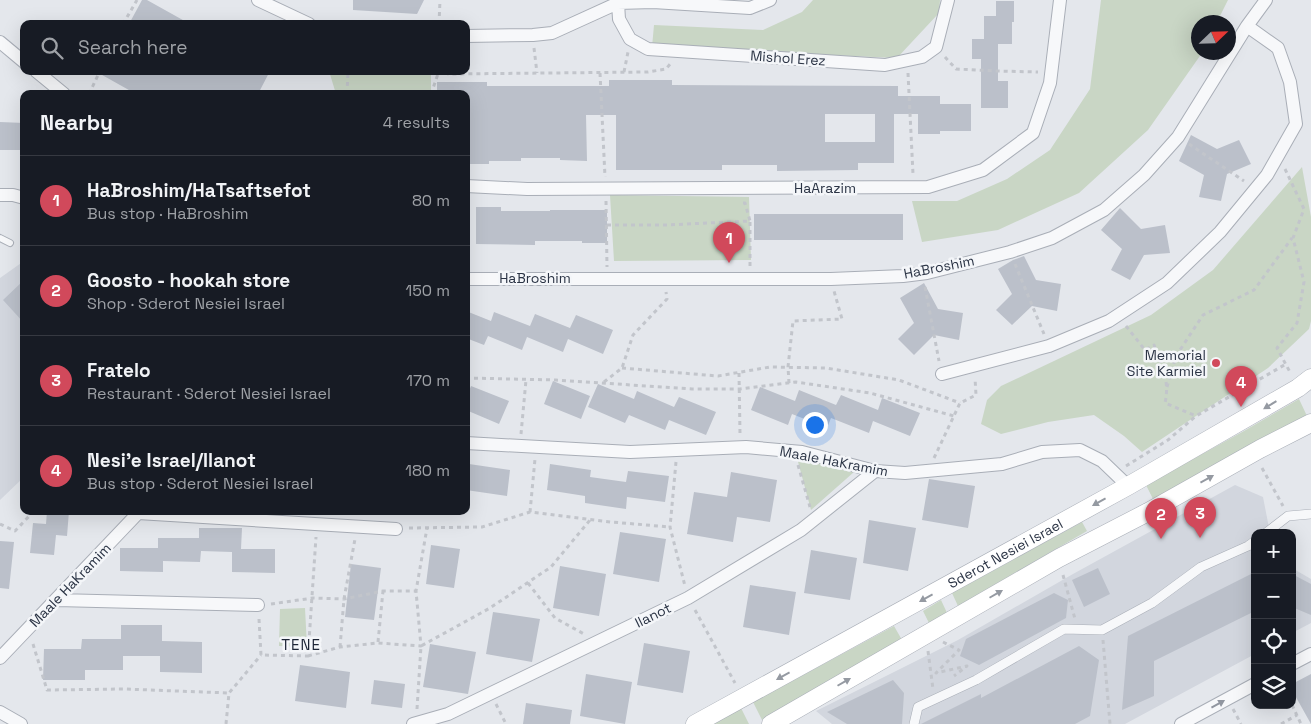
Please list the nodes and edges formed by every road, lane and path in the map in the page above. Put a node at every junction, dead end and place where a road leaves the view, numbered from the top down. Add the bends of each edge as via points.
1 (137, 0) edge
2 (258, 0) edge
3 (440, 0) edge
4 (770, 0) edge
5 (948, 0) edge
6 (1060, 0) edge
7 (1266, 0) edge
8 (618, 3) junction
9 (124, 20) edge
10 (300, 20) edge
11 (439, 20) edge
12 (1247, 26) junction
13 (533, 35) junction
14 (470, 36) edge
15 (630, 40) junction
16 (0, 42) edge
17 (936, 47) junction
18 (674, 50) junction
19 (20, 59) edge
20 (908, 60) junction
21 (624, 72) junction
22 (1052, 72) junction
23 (537, 73) junction
24 (470, 74) edge
25 (41, 75) edge
26 (98, 75) edge
27 (348, 75) edge
28 (438, 75) edge
29 (59, 90) edge
30 (91, 90) edge
31 (347, 90) edge
32 (432, 90) edge
33 (1186, 142) dead end
34 (1279, 155) junction
35 (1230, 172) dead end
36 (470, 186) edge
37 (914, 187) junction
38 (0, 195) edge
39 (20, 197) edge
40 (607, 225) dead end
41 (0, 238) edge
42 (1293, 238) junction
43 (10, 243) dead end
44 (1013, 260) dead end
45 (470, 278) edge
46 (665, 278) junction
47 (750, 279) junction
48 (831, 279) junction
49 (924, 283) dead end
50 (1119, 315) junction
51 (1049, 346) junction
52 (1286, 364) junction
53 (974, 366) junction
54 (788, 367) junction
55 (622, 368) junction
56 (739, 373) junction
57 (942, 374) joint
58 (1292, 377) dead end
59 (470, 378) edge
60 (1311, 378) edge
61 (526, 380) junction
62 (604, 382) junction
63 (789, 383) junction
64 (1167, 387) junction
65 (740, 389) junction
66 (960, 403) junction
67 (954, 416) junction
68 (1196, 416) junction
69 (1311, 424) edge
70 (470, 443) edge
71 (520, 447) junction
72 (740, 447) junction
73 (536, 448) junction
74 (677, 450) junction
75 (794, 451) junction
76 (1262, 468) dead end
77 (928, 470) junction
78 (875, 471) junction
79 (1114, 473) junction
80 (1128, 486) junction
81 (530, 512) junction
82 (1311, 514) edge
83 (30, 515) edge
84 (136, 515) edge
85 (184, 515) edge
86 (1288, 516) junction
87 (590, 520) junction
88 (813, 520) junction
89 (0, 524) edge
90 (317, 524) junction
91 (357, 526) junction
92 (670, 527) junction
93 (396, 528) joint
94 (426, 528) junction
95 (1271, 529) edge
96 (1251, 544) edge
97 (1059, 558) junction
98 (528, 583) junction
99 (383, 591) junction
100 (416, 591) junction
101 (313, 598) junction
102 (688, 598) junction
103 (344, 599) junction
104 (57, 600) junction
105 (258, 605) junction
106 (28, 629) junction
107 (1078, 630) junction
108 (1102, 630) junction
109 (926, 635) junction
110 (597, 642) junction
111 (378, 643) junction
112 (421, 646) junction
113 (340, 647) junction
114 (1311, 654) edge
115 (260, 656) junction
116 (308, 656) junction
117 (0, 658) edge
118 (1296, 662) edge
119 (952, 676) dead end
120 (1251, 686) edge
121 (739, 690) dead end
122 (228, 693) junction
123 (491, 693) junction
124 (934, 700) junction
125 (1294, 709) edge
126 (0, 712) edge
127 (1297, 715) junction
128 (21, 724) edge
129 (226, 724) edge
130 (414, 724) edge
131 (506, 724) edge
132 (695, 724) edge
133 (771, 724) edge
134 (914, 724) edge
135 (1110, 724) edge
136 (1181, 724) edge
137 (1281, 724) edge
138 (1302, 724) edge

1 - 9 path
2 - 10 street
3 - 11 path
4 - 8 street via 750,8
5 - 17 street
6 - 22 street, HaArazim
7 - 12 street, HaBroshim
8 - 13 street via 552,33
8 - 15 street via 619,19
12 - 34 street via 1278,48 1290,82 1296,124
12 - 48 street, HaBroshim via 1178,137 1144,175 1104,210 1052,238 927,273
13 - 14 street
13 - 23 path
15 - 18 street, Mishol Erez via 648,49
15 - 21 path
16 - 19 street
17 - 20 street, Mishol Erez via 922,57
17 - 22 path via 956,68
18 - 20 street, Mishol Erez via 885,65
18 - 21 path via 673,61 666,69
20 - 37 path
21 - 23 path
22 - 37 street, HaArazim via 1033,133 982,170 928,187
23 - 24 path
25 - 29 street
26 - 30 path
27 - 31 path
28 - 32 path
33 - 35 path
34 - 42 path via 1304,209
34 - 50 street via 1268,175 1220,232 1167,283
36 - 37 street, HaArazim via 527,189
38 - 39 street
40 - 47 path via 750,221
41 - 43 lane
42 - 52 path via 1304,282 1297,323 1277,348
42 - 64 path via 1254,290 1203,315 1176,356
44 - 51 path
45 - 46 street, HaBroshim
46 - 47 street, HaBroshim
46 - 55 path via 667,299 633,335
47 - 48 street, HaBroshim
48 - 54 path via 842,319 793,320
49 - 57 path
50 - 51 street
50 - 64 path via 1145,350 1154,345
51 - 53 street
52 - 58 path
52 - 68 path
53 - 57 street
53 - 66 path via 976,394
54 - 56 path
54 - 63 path
54 - 66 path via 826,368 899,380
55 - 56 path via 718,376
55 - 62 path
56 - 65 path
59 - 61 path
60 -> 80 main road, Sderot Nesiei Israel via 1252,416
61 - 62 path
61 - 71 path
62 - 65 path
63 - 65 path
63 - 67 path via 870,393
64 - 68 path via 1165,403
65 - 72 path
66 - 67 path
67 - 77 path
68 - 79 path via 1168,440
97 -> 69 main road
70 - 71 street, Maale HaKramim
71 - 73 street, Maale HaKramim
72 - 74 street, Maale HaKramim
72 - 75 street, Maale HaKramim
73 - 74 street, Maale HaKramim via 630,452
73 - 81 path
74 - 92 path
75 - 78 street, Maale HaKramim
75 - 88 path
76 - 86 path
77 - 78 street, Maale HaKramim via 905,473
77 - 79 street, Maale HaKramim via 1002,464 1042,452 1080,450 1102,461
78 - 88 street, Ilanot
79 - 80 street, Maale HaKramim
80 -> 132 main road, Sderot Nesiei Israel
81 - 87 path
81 - 94 path via 482,527
82 - 86 street
83 - 89 path via 14,531
84 - 104 street, Maale HaKramim
85 - 90 street
86 - 95 street
87 - 92 path
87 - 98 path via 551,567
88 - 102 street, Ilanot
90 - 91 street
90 - 101 path
91 - 93 street
91 - 103 path
92 - 102 path
93 - 94 path
94 - 100 path
96 - 108 street via 1201,568 1152,603
97 - 107 path
109 -> 97 main road
98 - 110 path via 556,618
98 - 112 path
99 - 100 path
99 - 103 path
99 - 111 path
100 - 112 path
101 - 103 path
101 - 105 path
101 - 116 path
102 - 110 street, Ilanot
102 - 121 path
103 - 113 path
104 - 105 street
104 - 106 street, Maale HaKramim
105 - 115 path
106 - 117 street, Maale HaKramim
106 - 122 path via 47,690
107 - 108 street
107 - 124 street via 1064,629 976,680
108 - 135 path
109 - 119 path via 959,650 936,673 967,666
109 - 124 path
133 -> 109 main road
110 - 123 street, Ilanot
111 - 112 path
111 - 113 path
112 - 130 path
113 - 116 path
114 - 118 street
115 - 116 path
115 - 122 path
136 -> 120 street
122 - 129 path
123 - 130 street, Ilanot via 448,714
123 - 131 path
124 - 134 street via 918,707
125 - 127 path
126 - 128 street
127 - 137 path
127 - 138 path

